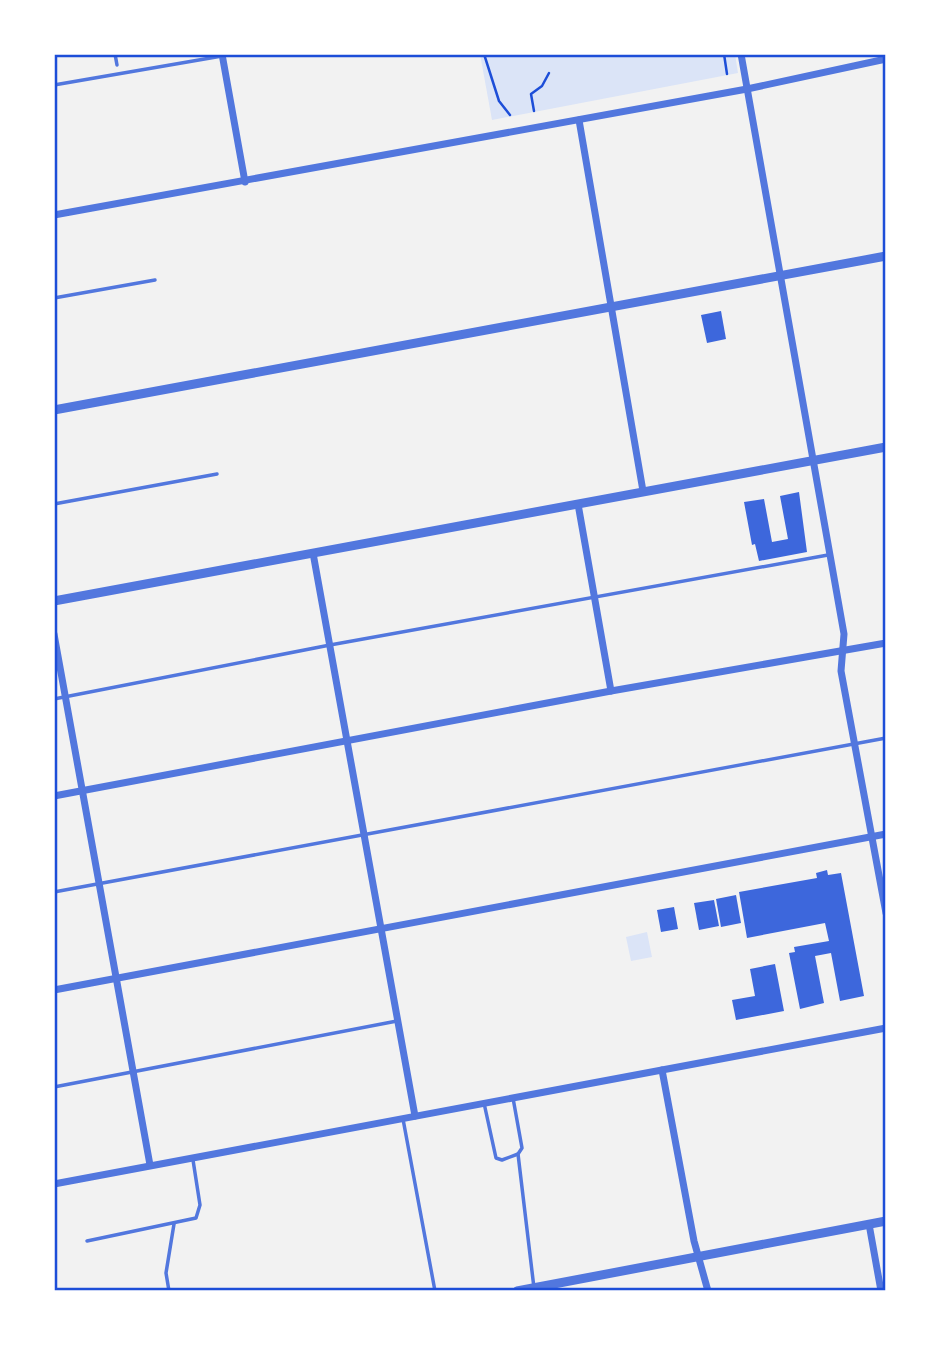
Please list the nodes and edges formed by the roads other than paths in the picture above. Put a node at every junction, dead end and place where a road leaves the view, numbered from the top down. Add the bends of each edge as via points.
1 (115, 54) edge
2 (741, 54) edge
3 (222, 55) edge
4 (886, 59) edge
5 (117, 65) dead end
6 (54, 85) edge
7 (747, 89) junction
8 (579, 120) junction
9 (245, 182) junction
10 (54, 215) edge
11 (886, 256) edge
12 (780, 275) junction
13 (155, 280) dead end
14 (54, 298) edge
15 (611, 307) junction
16 (54, 410) edge
17 (886, 447) edge
18 (814, 460) junction
19 (217, 474) dead end
20 (643, 491) junction
21 (54, 504) edge
22 (578, 504) junction
23 (313, 553) junction
24 (830, 555) junction
25 (594, 597) junction
26 (54, 601) edge
27 (54, 634) edge
28 (886, 643) edge
29 (330, 645) junction
30 (843, 651) junction
31 (611, 691) junction
32 (66, 697) junction
33 (54, 699) edge
34 (886, 738) edge
35 (347, 741) junction
36 (855, 744) junction
37 (82, 791) junction
38 (54, 796) edge
39 (886, 834) edge
40 (364, 836) junction
41 (872, 836) junction
42 (100, 885) junction
43 (54, 892) edge
44 (886, 913) edge
45 (380, 927) junction
46 (116, 978) junction
47 (54, 990) edge
48 (397, 1021) junction
49 (886, 1028) edge
50 (662, 1070) junction
51 (133, 1072) junction
52 (54, 1087) edge
53 (513, 1098) junction
54 (484, 1103) junction
55 (415, 1116) junction
56 (403, 1119) junction
57 (518, 1154) junction
58 (192, 1158) junction
59 (150, 1165) junction
60 (54, 1184) edge
61 (886, 1221) edge
62 (174, 1224) junction
63 (869, 1224) junction
64 (87, 1241) dead end
65 (699, 1258) junction
66 (534, 1289) edge
67 (170, 1291) edge
68 (435, 1291) edge
69 (517, 1291) edge
70 (708, 1291) edge
71 (881, 1291) edge

1 - 5 lane
2 - 7 street
3 - 6 lane
3 - 9 street
4 - 7 street
7 - 8 street
7 - 12 street
8 - 9 street
8 - 15 street
9 - 10 street
11 - 12 street
12 - 15 street
12 - 18 street
13 - 14 lane
15 - 16 street
15 - 20 street
17 - 18 street
18 - 20 street
18 - 24 street
19 - 21 lane
20 - 22 street
22 - 23 street
22 - 25 street
23 - 26 street
23 - 29 street
24 - 25 lane
24 - 30 street
25 - 29 lane
25 - 31 street
27 - 32 street
28 - 30 street
29 - 32 lane
29 - 35 street
30 - 31 street
30 - 36 street via 841,671
31 - 35 street
32 - 33 lane
32 - 37 street
34 - 36 lane
35 - 37 street
35 - 40 street
36 - 40 lane
36 - 41 street
37 - 38 street
37 - 42 street
39 - 41 street
40 - 42 lane
40 - 45 street
41 - 44 street
41 - 45 street
42 - 43 lane
42 - 46 street
45 - 46 street
45 - 48 street
46 - 47 street
46 - 51 street
48 - 51 lane
48 - 55 street
49 - 50 street
50 - 53 street
50 - 65 street
51 - 52 lane
51 - 59 street
53 - 54 street
53 - 57 lane via 522,1148
54 - 55 street
54 - 57 lane via 496,1158
55 - 56 street
56 - 58 street
56 - 68 lane
57 - 66 lane
58 - 59 street
58 - 62 lane via 199,1212 195,1218
59 - 60 street
61 - 63 street
62 - 64 lane
62 - 67 lane via 166,1273
63 - 65 street
63 - 71 street
65 - 66 street
65 - 70 street
66 - 69 street

